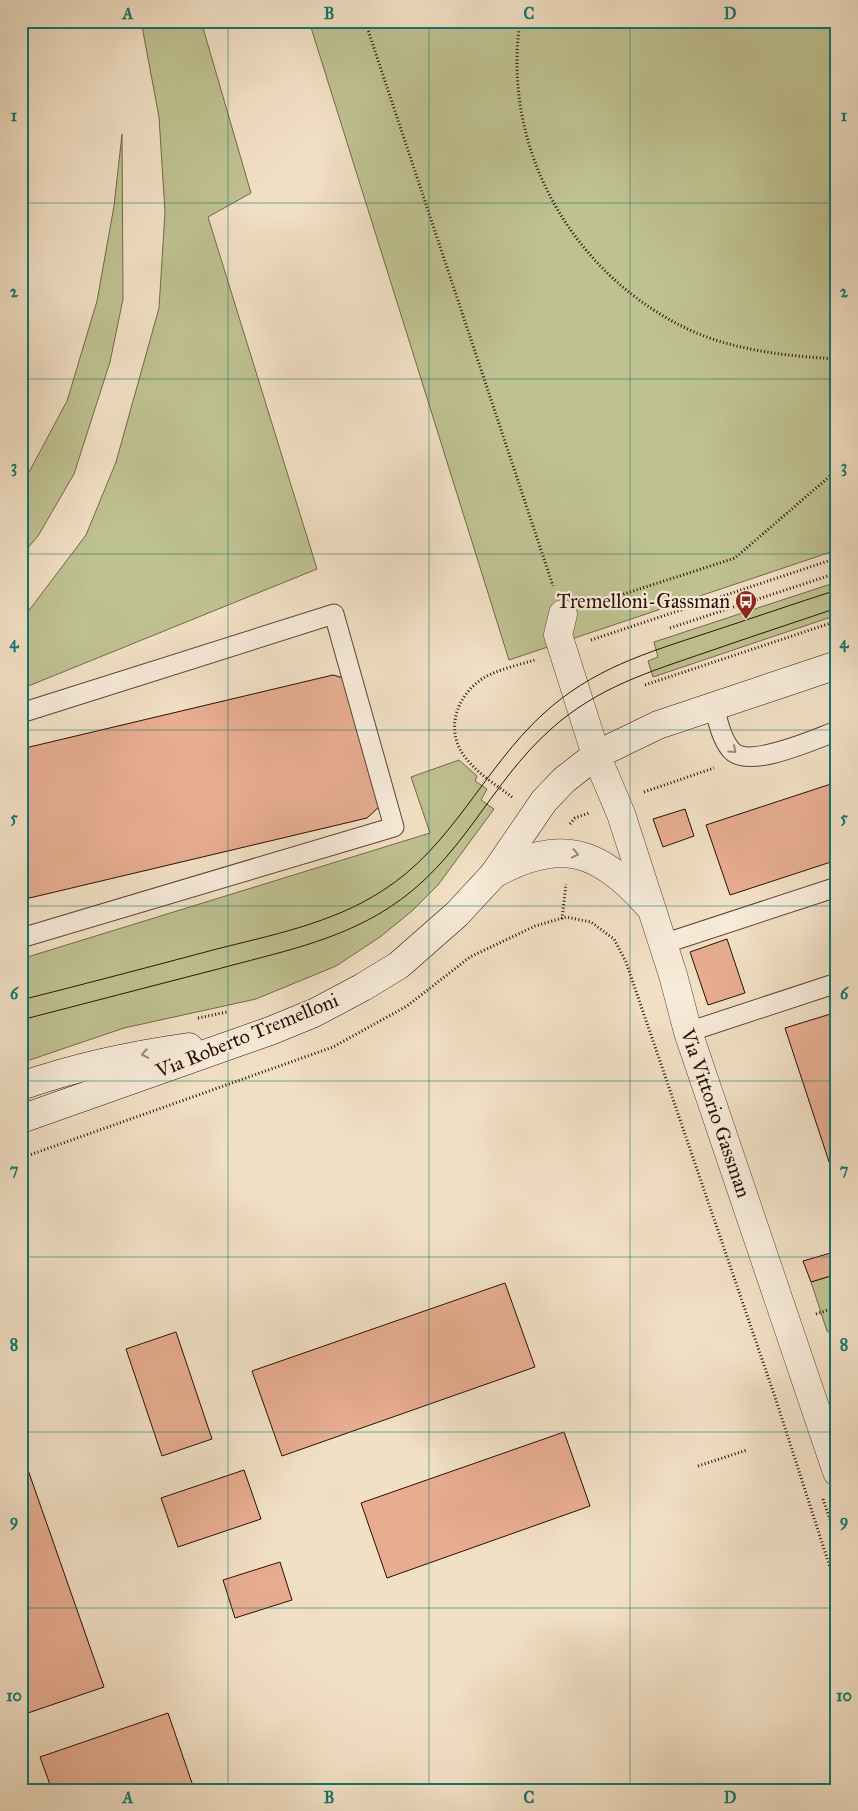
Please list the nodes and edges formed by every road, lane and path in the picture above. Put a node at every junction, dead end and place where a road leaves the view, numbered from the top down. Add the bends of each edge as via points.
1 (365, 21) edge
2 (520, 21) edge
3 (837, 359) edge
4 (837, 470) edge
5 (837, 558) edge
6 (837, 573) edge
7 (563, 614) junction
8 (837, 621) edge
9 (670, 628) dead end
10 (563, 650) junction
11 (837, 665) edge
12 (645, 684) dead end
13 (714, 706) junction
14 (21, 713) edge
15 (837, 731) edge
16 (596, 755) junction
17 (745, 757) junction
18 (518, 791) dead end
19 (636, 795) dead end
20 (513, 797) junction
21 (517, 800) dead end
22 (507, 804) dead end
23 (598, 810) dead end
24 (568, 827) dead end
25 (494, 874) junction
26 (568, 874) dead end
27 (837, 887) edge
28 (651, 909) junction
29 (562, 918) dead end
30 (21, 938) edge
31 (663, 944) junction
32 (628, 967) dead end
33 (837, 983) edge
34 (230, 1012) dead end
35 (193, 1019) dead end
36 (688, 1032) junction
37 (245, 1040) junction
38 (21, 1086) edge
39 (21, 1119) edge
40 (837, 1307) edge
41 (816, 1314) dead end
42 (747, 1450) dead end
43 (698, 1466) dead end
44 (837, 1472) edge
45 (837, 1589) edge

1 - 7 path
2 - 3 path via 517,81 532,157 552,202 597,263 652,309 694,332 740,347
4 - 7 path via 736,558
5 - 10 path
6 - 9 path
7 - 10 street, Via Vittorio Gassman via 558,635
8 - 12 path
10 - 16 street, Via Vittorio Gassman
10 - 20 path via 491,674 464,694 458,704 455,728 463,754 473,766
11 - 13 street, Via Roberto Tremelloni
13 - 16 street, Via Roberto Tremelloni via 658,725
13 -> 17 lane via 726,742 736,754
14 - 30 lane via 334,614 394,827
15 - 17 lane via 762,756
16 - 25 street, Via Roberto Tremelloni via 544,801
16 - 28 street, Via Vittorio Gassman via 619,809
17 - 19 path
18 - 20 path
20 - 21 path
20 - 22 path
23 - 24 path via 575,818
25 -> 28 street, Via Roberto Tremelloni via 539,855 577,854 597,862 620,878
25 - 37 street, Via Roberto Tremelloni via 443,928 387,974 314,1013
26 - 29 path
27 - 31 lane
28 - 31 street, Via Vittorio Gassman
31 - 36 street, Via Vittorio Gassman
32 - 45 path
33 - 36 lane
34 - 35 path
36 - 44 street, Via Vittorio Gassman
37 -> 38 street via 118,1059 67,1070
37 - 39 street, Via Roberto Tremelloni
40 - 41 path
42 - 43 path

